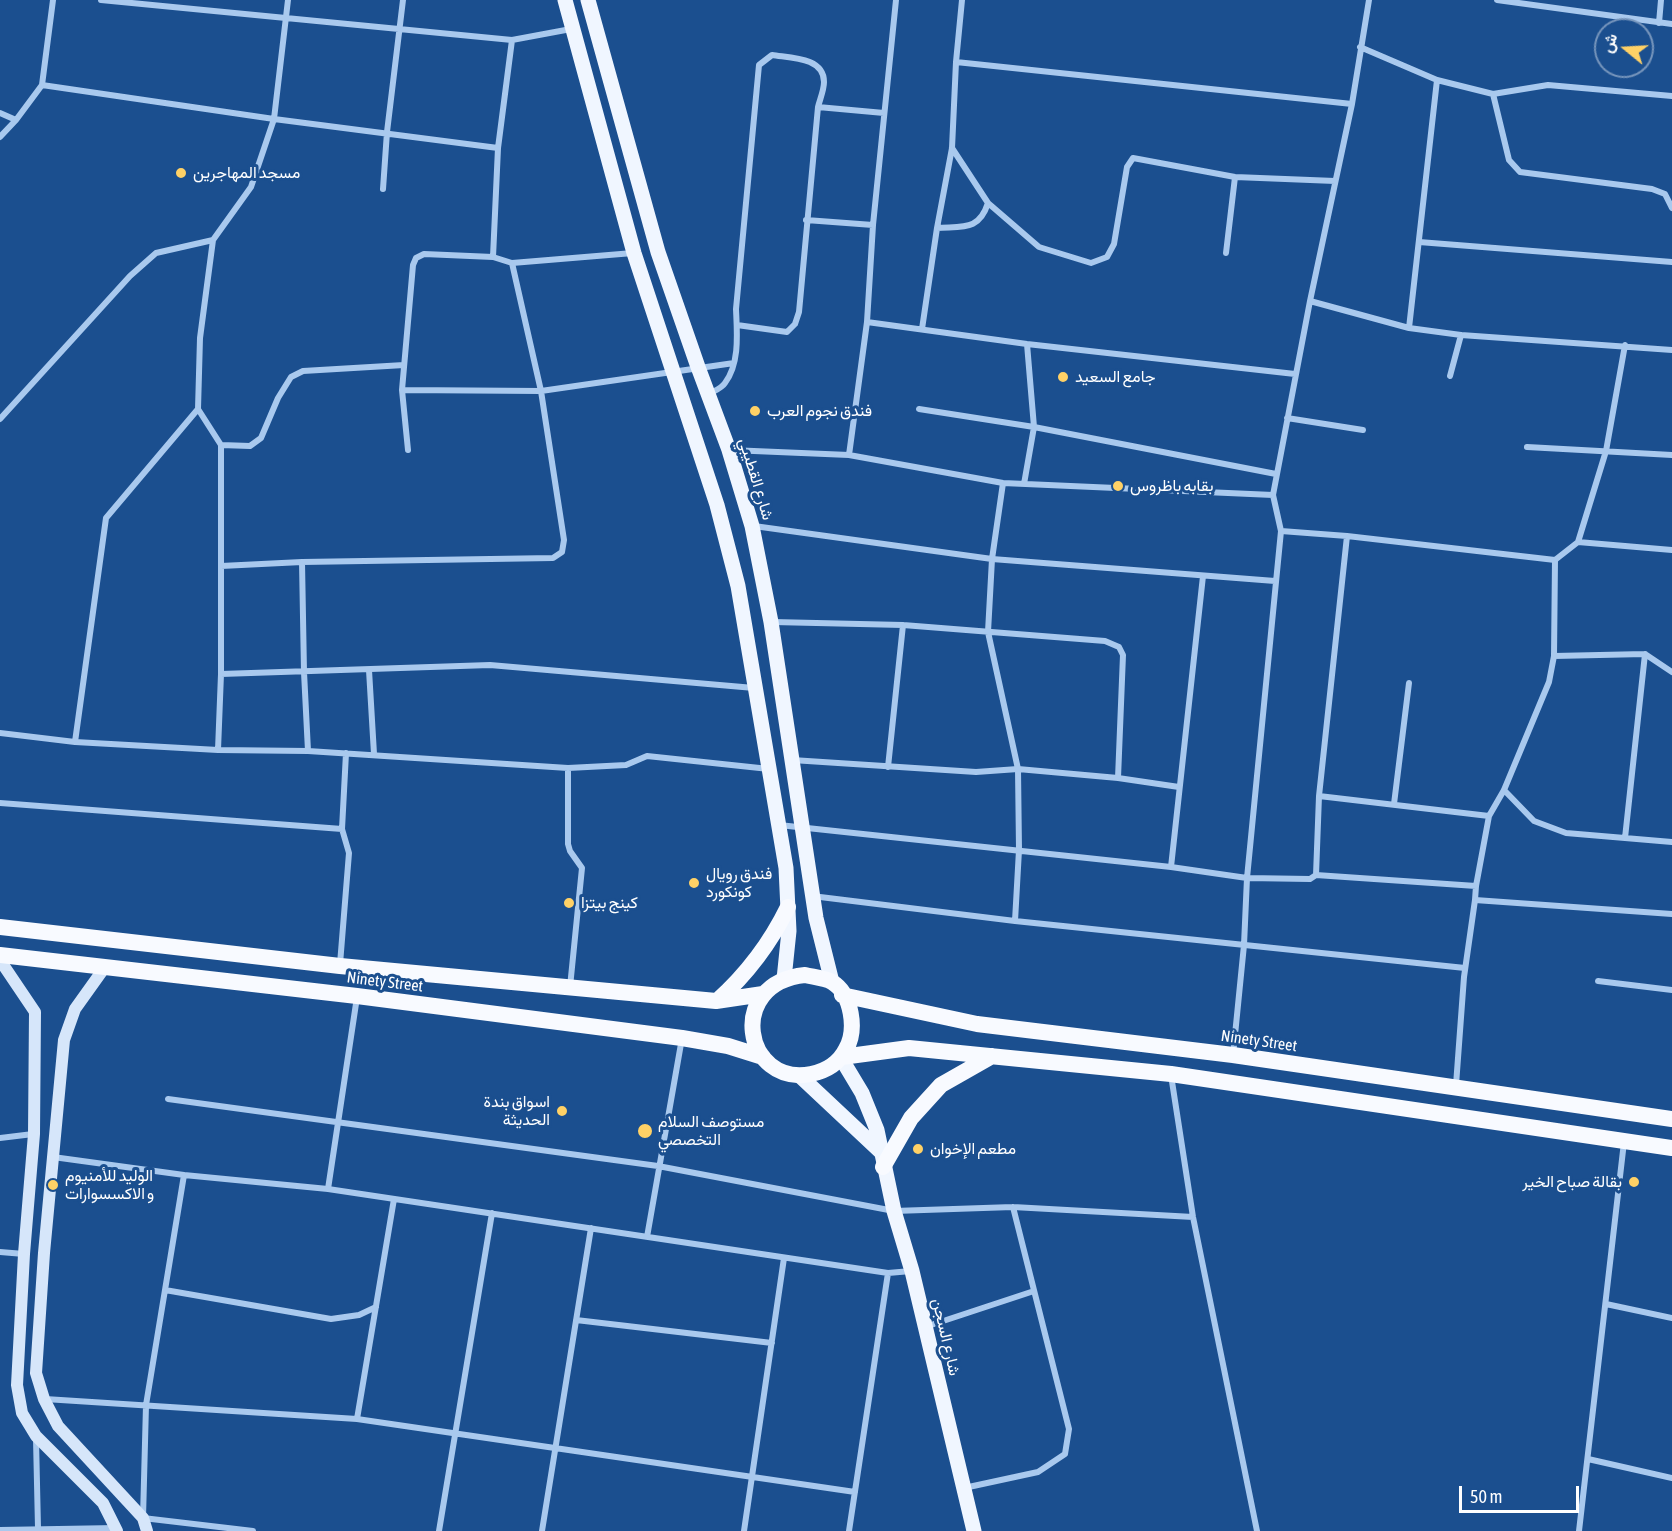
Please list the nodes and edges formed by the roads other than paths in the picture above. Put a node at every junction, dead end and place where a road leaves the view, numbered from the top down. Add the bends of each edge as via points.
1 (53, 0) edge
2 (101, 0) edge
3 (288, 0) edge
4 (403, 0) edge
5 (565, 0) edge
6 (588, 0) edge
7 (896, 0) edge
8 (962, 0) edge
9 (1369, 0) edge
10 (1497, 0) edge
11 (1661, 0) edge
12 (287, 18) junction
13 (1659, 23) junction
14 (1672, 24) edge
15 (400, 29) junction
16 (573, 29) junction
17 (512, 40) junction
18 (1360, 47) junction
19 (956, 62) junction
20 (1437, 80) junction
21 (42, 85) junction
22 (1493, 94) junction
23 (1672, 96) edge
24 (1352, 104) junction
25 (818, 106) junction
26 (0, 113) edge
27 (884, 113) junction
28 (274, 119) junction
29 (16, 120) junction
30 (387, 132) junction
31 (0, 136) edge
32 (498, 148) junction
33 (952, 148) junction
34 (1235, 177) junction
35 (1335, 181) junction
36 (383, 189) dead end
37 (988, 203) junction
38 (1672, 208) edge
39 (806, 220) junction
40 (873, 225) junction
41 (937, 228) junction
42 (213, 240) junction
43 (1419, 242) junction
44 (634, 253) junction
45 (1226, 253) dead end
46 (493, 257) junction
47 (1672, 262) edge
48 (512, 263) junction
49 (1310, 301) junction
50 (867, 322) junction
51 (737, 325) junction
52 (1409, 328) junction
53 (922, 329) junction
54 (1461, 335) junction
55 (1027, 344) junction
56 (1625, 345) junction
57 (1672, 350) edge
58 (734, 363) junction
59 (404, 365) junction
60 (698, 367) junction
61 (673, 371) junction
62 (1295, 374) junction
63 (1450, 376) dead end
64 (402, 390) junction
65 (541, 391) junction
66 (709, 394) junction
67 (198, 409) junction
68 (919, 409) dead end
69 (1287, 418) junction
70 (0, 419) edge
71 (1034, 427) junction
72 (1364, 430) dead end
73 (221, 445) junction
74 (1527, 447) dead end
75 (408, 450) dead end
76 (729, 450) junction
77 (1606, 451) junction
78 (1672, 454) edge
79 (849, 455) junction
80 (1276, 474) junction
81 (1003, 483) junction
82 (1024, 484) junction
83 (1273, 495) junction
84 (752, 526) junction
85 (1281, 531) junction
86 (1347, 536) junction
87 (1578, 542) junction
88 (1672, 550) edge
89 (992, 559) junction
90 (1555, 560) junction
91 (302, 562) junction
92 (221, 566) junction
93 (1203, 576) junction
94 (1275, 580) junction
95 (771, 622) junction
96 (903, 625) junction
97 (988, 632) junction
98 (1645, 654) junction
99 (1554, 656) junction
100 (369, 669) junction
101 (304, 672) junction
102 (1672, 672) edge
103 (221, 674) junction
104 (1409, 683) dead end
105 (756, 688) junction
106 (0, 733) edge
107 (75, 742) junction
108 (218, 750) junction
109 (308, 751) junction
110 (346, 753) junction
111 (374, 754) junction
112 (792, 760) junction
113 (568, 768) junction
114 (888, 768) junction
115 (1018, 769) junction
116 (770, 770) junction
117 (1118, 778) junction
118 (1179, 787) junction
119 (1504, 790) junction
120 (1319, 796) junction
121 (0, 803) edge
122 (1394, 804) junction
123 (1489, 816) junction
124 (779, 825) junction
125 (802, 827) junction
126 (342, 829) junction
127 (1625, 838) junction
128 (1672, 842) edge
129 (1019, 850) junction
130 (1172, 867) junction
131 (1316, 875) junction
132 (1247, 878) junction
133 (1476, 886) junction
134 (812, 896) junction
135 (1475, 900) junction
136 (788, 907) junction
137 (1672, 914) edge
138 (1016, 921) junction
139 (0, 927) edge
140 (1244, 945) junction
141 (0, 955) edge
142 (0, 960) edge
143 (340, 966) junction
144 (105, 967) junction
145 (1465, 968) junction
146 (784, 979) junction
147 (1598, 981) dead end
148 (570, 988) junction
149 (837, 988) junction
150 (1672, 990) edge
151 (763, 994) junction
152 (357, 996) junction
153 (716, 1001) junction
154 (682, 1038) junction
155 (1233, 1055) junction
156 (992, 1056) junction
157 (763, 1057) junction
158 (842, 1057) junction
159 (1171, 1074) junction
160 (800, 1076) junction
161 (1456, 1088) junction
162 (168, 1099) dead end
163 (1672, 1119) edge
164 (339, 1122) junction
165 (34, 1134) junction
166 (0, 1138) edge
167 (1624, 1142) junction
168 (1672, 1148) edge
169 (54, 1157) junction
170 (882, 1160) junction
171 (658, 1166) junction
172 (184, 1175) junction
173 (328, 1189) junction
174 (394, 1199) junction
175 (1013, 1207) junction
176 (894, 1211) junction
177 (492, 1214) junction
178 (1193, 1217) junction
179 (591, 1228) junction
180 (647, 1237) junction
181 (0, 1252) edge
182 (24, 1254) junction
183 (784, 1258) junction
184 (912, 1271) junction
185 (888, 1274) junction
186 (165, 1290) junction
187 (1034, 1291) junction
188 (1606, 1304) junction
189 (375, 1307) junction
190 (1672, 1318) edge
191 (576, 1320) junction
192 (924, 1327) junction
193 (772, 1343) junction
194 (44, 1399) junction
195 (146, 1406) junction
196 (357, 1419) junction
197 (456, 1433) junction
198 (36, 1436) junction
199 (556, 1448) junction
200 (1588, 1459) junction
201 (752, 1477) junction
202 (1672, 1478) edge
203 (963, 1488) junction
204 (855, 1492) junction
205 (143, 1518) junction
206 (38, 1528) junction
207 (0, 1530) edge
208 (117, 1530) edge
209 (147, 1531) edge
210 (254, 1531) edge
211 (439, 1531) edge
212 (542, 1531) edge
213 (744, 1531) edge
214 (849, 1531) edge
215 (974, 1531) edge
216 (1257, 1531) edge
217 (1579, 1531) edge

1 - 21 street
2 - 12 street
3 - 12 street
4 - 15 street
5 - 16 main road
6 - 60 main road, شارع القطيبي via 658,252
7 - 27 street
8 - 19 street
9 - 18 street
10 - 13 street
11 - 13 street
12 - 15 street
12 - 28 street
13 - 14 street
15 - 17 street
15 - 30 street
16 - 17 street
16 - 44 main road
17 - 32 street
18 - 20 street
18 - 24 street
19 - 24 street
19 - 33 street
20 - 22 street
20 - 43 street
21 - 28 street
21 - 29 street
22 - 23 street via 1548,85
22 - 38 street via 1509,160 1520,172 1652,189 1665,194
24 - 35 street
25 - 27 street
25 - 39 street
25 - 51 street via 824,81 809,60 772,55 759,65
26 - 29 street
27 - 40 street
28 - 30 street
28 - 42 street via 251,187
29 - 31 street
30 - 32 street
30 - 36 street
32 - 46 street
33 - 37 street
33 - 41 street
34 - 35 street
34 - 37 street via 1133,158 1127,166 1114,243 1107,257 1091,263 1039,247
34 - 45 street
35 - 49 street
37 - 41 street via 984,216 974,225
39 - 40 street
39 - 51 street via 795,324 786,332
40 - 50 street
41 - 53 street
42 - 67 street via 200,338
42 - 70 street via 156,253 130,276
43 - 47 street
43 - 52 street
44 - 48 street
44 - 61 main road
46 - 48 street
46 - 59 street via 424,254 416,258
48 - 65 street
49 - 52 street
49 - 62 street
50 - 53 street
50 - 79 street
51 - 58 street
52 - 54 street
53 - 55 street
54 - 56 street
54 - 63 street
55 - 62 street
55 - 71 street
56 - 57 street
56 - 77 street
58 - 60 street
58 - 66 street via 724,384
59 - 64 street
59 - 73 street via 303,371 291,377 261,438 250,446
60 - 61 street
60 - 66 main road, شارع القطيبي
61 - 65 street
61 - 105 main road via 730,551
62 - 69 street
64 - 65 street
64 - 75 street
65 - 91 street via 564,540 562,552 553,558
66 - 76 main road, شارع القطيبي
67 - 73 street
67 - 107 street via 106,518
68 - 71 street
69 - 72 street
69 - 80 street
71 - 80 street
71 - 82 street
73 - 92 street
74 - 77 street
76 - 79 street
76 - 84 main road, شارع القطيبي
77 - 78 street
77 - 87 street
79 - 81 street
80 - 83 street
81 - 82 street
81 - 89 street
82 - 83 street
83 - 85 street
84 - 89 street
84 - 95 main road, شارع القطيبي
85 - 86 street
85 - 94 street
86 - 90 street
86 - 120 street
87 - 88 street
87 - 90 street
89 - 93 street
89 - 97 street
90 - 99 street
91 - 92 street
91 - 101 street
92 - 103 street
93 - 94 street
93 - 118 street
94 - 132 street
95 - 96 street
95 - 112 main road, شارع القطيبي
96 - 97 street
96 - 114 street
97 - 115 street
97 - 117 street via 1105,641 1119,647 1123,655
98 - 99 street
98 - 102 street
98 - 127 street
99 - 119 street via 1549,682
100 - 101 street
100 - 105 street via 490,666
100 - 111 street
101 - 103 street
101 - 109 street
103 - 108 street
104 - 122 street
105 - 116 main road
106 - 107 street
107 - 108 street
108 - 109 street
109 - 110 street
110 - 111 street
110 - 126 street
111 - 113 street
112 - 114 street
112 - 125 main road, شارع القطيبي
113 - 116 street via 626,765 647,756
113 - 148 street via 568,844 582,868
114 - 115 street via 976,772
115 - 117 street
115 - 129 street
116 - 124 main road
117 - 118 street
118 - 130 street
119 - 123 street
119 - 127 street via 1534,821 1566,833
120 - 122 street
120 - 131 street
121 - 126 street
122 - 123 street
123 - 133 street
124 - 125 street
124 - 136 main road
125 - 129 street
125 - 134 main road, شارع القطيبي
126 - 143 street via 349,853
127 - 128 street
129 - 130 street
129 - 138 street
130 - 132 street
131 - 132 street via 1310,879
131 - 133 street
132 - 140 street
133 - 135 street
134 - 138 street
134 - 149 main road, شارع القطيبي via 820,939
135 - 137 street
135 - 145 street
136 - 146 main road
136 - 153 highway via 750,968
138 - 140 street
139 - 143 highway, Ninety Street
140 - 145 street
140 - 155 street
141 - 144 highway, Ninety Street
142 - 165 main road via 35,1012
143 - 148 highway, Ninety Street
144 - 152 highway, Ninety Street
144 - 169 main road via 75,1009 64,1040
145 - 161 street
146 - 149 highway via 805,975
146 - 151 highway
147 - 150 street
148 - 153 highway, Ninety Street
149 - 155 highway, Ninety Street via 977,1024
149 - 158 highway via 850,1010 853,1026
151 - 153 highway, Ninety Street
151 - 157 highway via 752,1026 754,1042
152 - 154 highway, Ninety Street
152 - 164 street
154 - 157 highway, Ninety Street
154 - 171 street
155 - 161 highway, Ninety Street
156 - 158 highway via 909,1047
156 - 159 highway
156 - 170 highway via 941,1085 911,1118
157 - 160 highway via 779,1071
158 - 160 highway via 823,1072
158 - 170 main road, شارع السجن via 877,1130
159 - 167 highway
159 - 178 street
160 - 170 main road
161 - 163 highway, Ninety Street
162 - 164 street
164 - 171 street
164 - 173 street
165 - 166 street
165 - 182 main road
167 - 168 highway
167 - 188 street
169 - 172 street
169 - 194 main road via 37,1343 36,1373
170 - 176 main road, شارع السجن
171 - 176 street
171 - 180 street
172 - 173 street
172 - 186 street
173 - 174 street
174 - 177 street
174 - 189 street
175 - 176 street
175 - 178 street
175 - 187 street
176 - 184 main road, شارع السجن
177 - 179 street
177 - 197 street
178 - 216 street
179 - 180 street
179 - 191 street
180 - 183 street
181 - 182 street
182 - 198 main road via 17,1385 22,1413
183 - 185 street
183 - 193 street
184 - 185 street
184 - 192 main road, شارع السجن
185 - 204 street
186 - 189 street via 331,1319 359,1316
186 - 195 street
187 - 192 street
187 - 203 street via 1069,1429 1065,1454 1038,1472
188 - 190 street
188 - 200 street
189 - 196 street
191 - 193 street
191 - 199 street
192 - 203 main road, شارع السجن
193 - 201 street
194 - 195 street
194 - 205 main road via 58,1426
195 - 196 street
195 - 205 street
196 - 197 street
197 - 199 street
197 - 211 street
198 - 206 street
198 - 208 main road via 103,1503
199 - 201 street
199 - 212 street
200 - 202 street
200 - 217 street
201 - 204 street
201 - 213 street
203 - 215 main road, شارع السجن
204 - 214 street
205 - 209 main road
205 - 210 street
206 - 207 street
206 - 208 street

